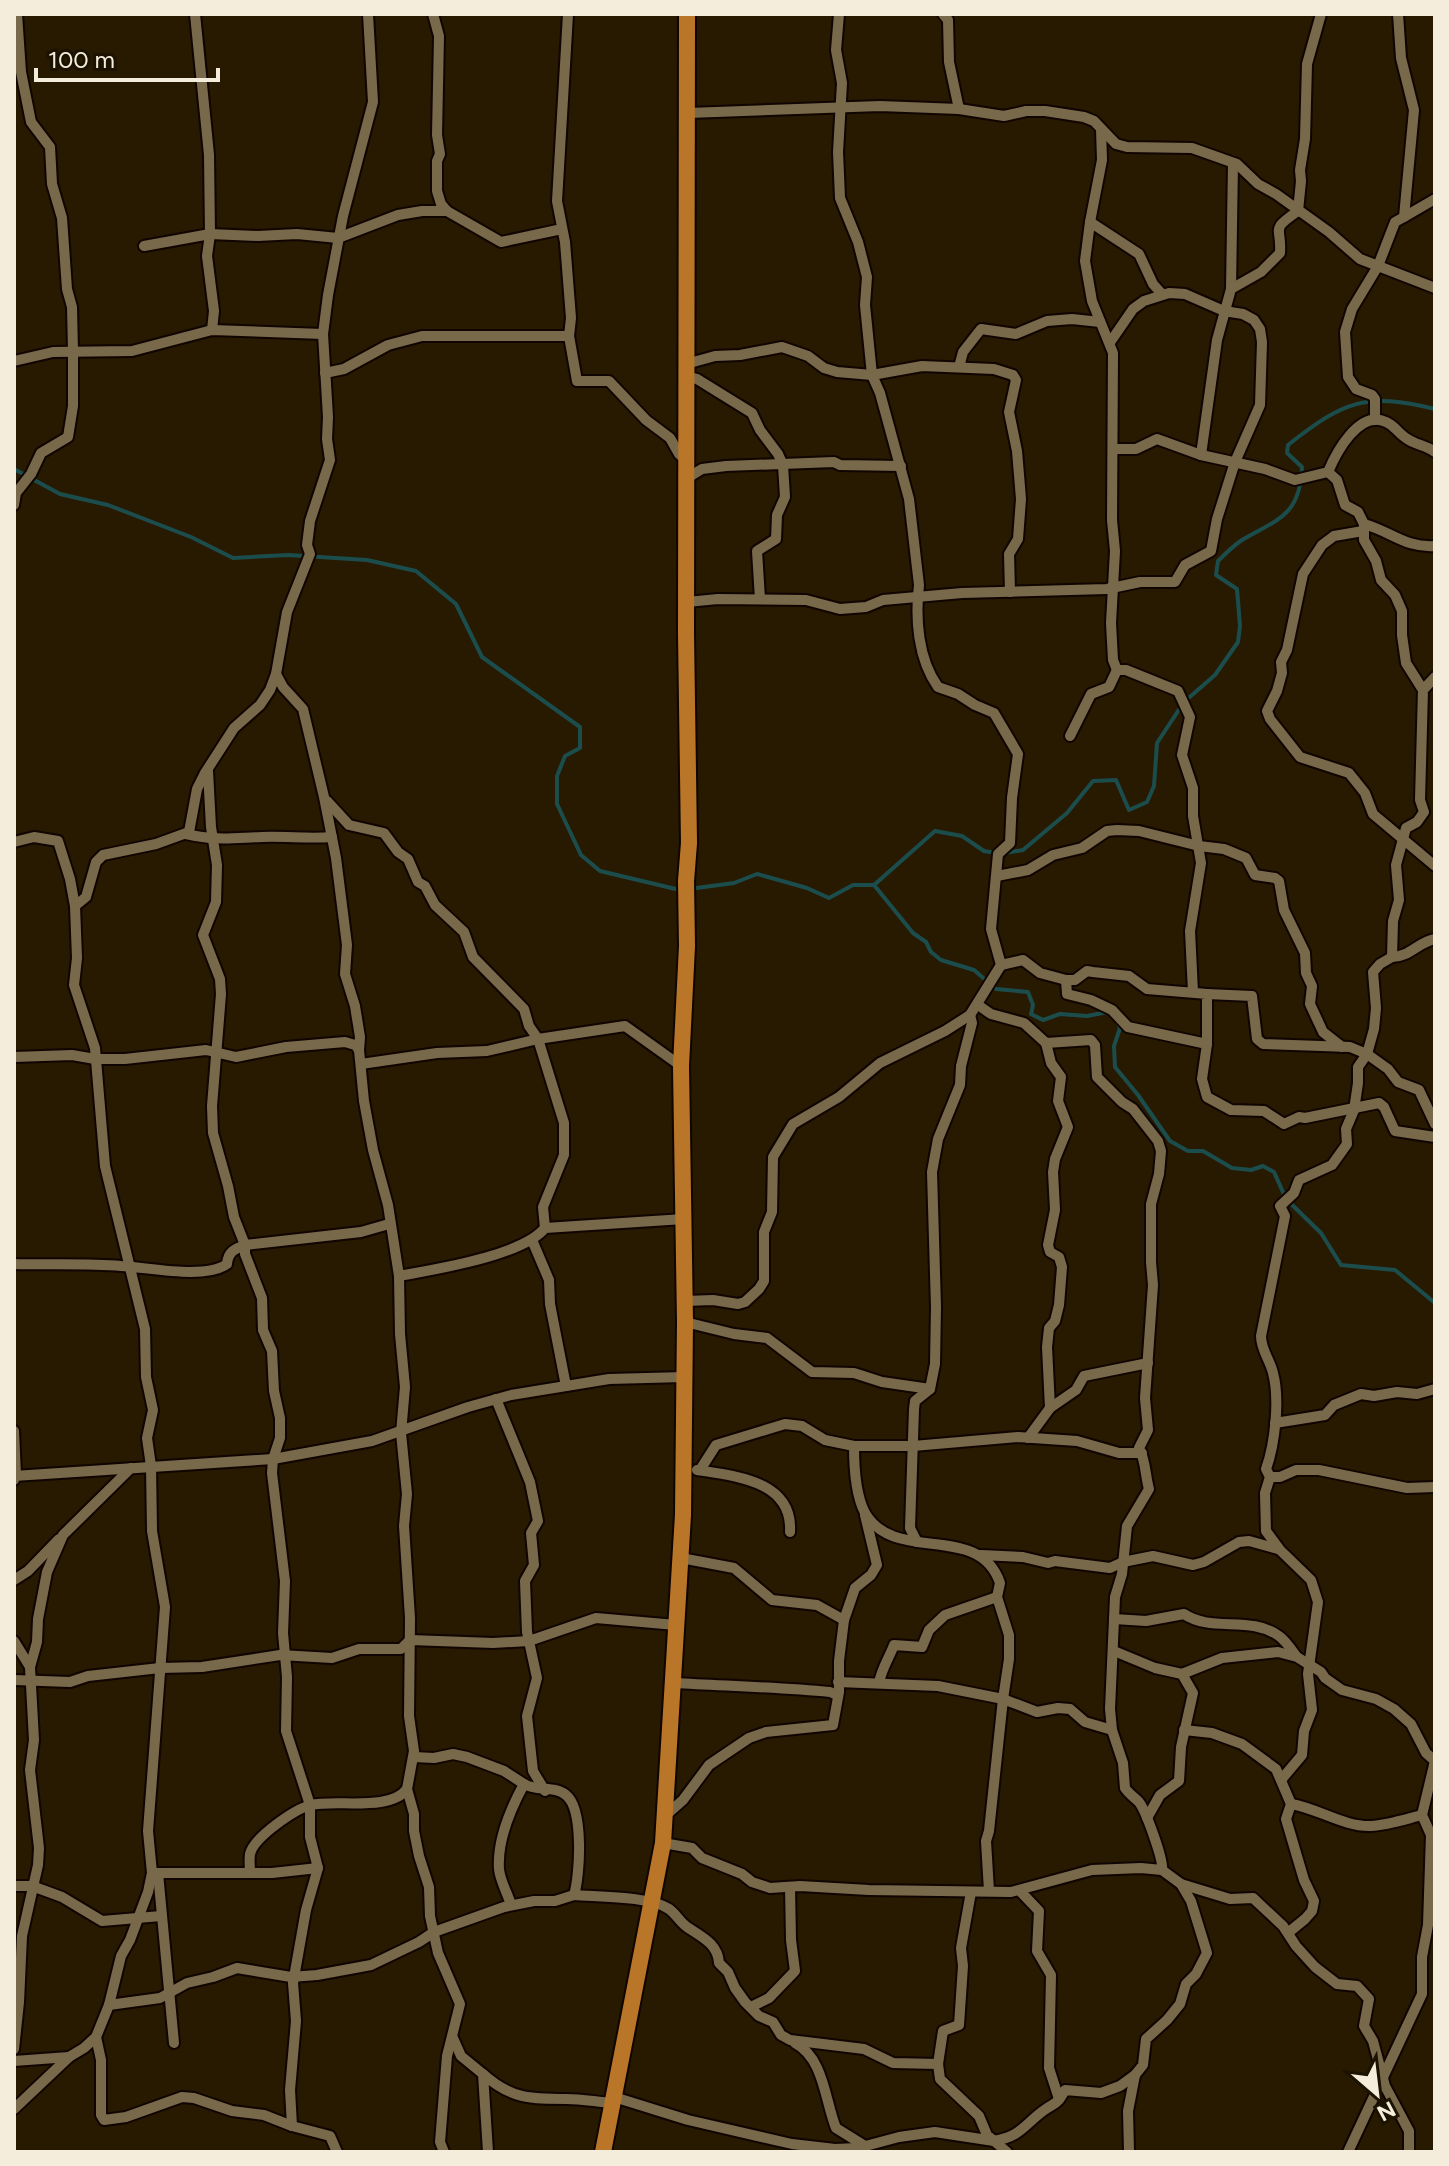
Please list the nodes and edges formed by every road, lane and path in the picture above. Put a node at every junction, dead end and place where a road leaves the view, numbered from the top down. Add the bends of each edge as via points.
1 (17, 14) edge
2 (195, 14) edge
3 (368, 14) edge
4 (433, 14) edge
5 (568, 14) edge
6 (687, 14) edge
7 (839, 14) edge
8 (943, 14) edge
9 (1321, 14) edge
10 (1398, 14) edge
11 (839, 106) junction
12 (959, 109) junction
13 (688, 113) junction
14 (1101, 129) junction
15 (1233, 163) junction
16 (1435, 199) edge
17 (447, 211) junction
18 (1298, 211) junction
19 (1404, 217) junction
20 (1090, 222) junction
21 (562, 229) junction
22 (210, 234) junction
23 (338, 238) junction
24 (144, 246) dead end
25 (1378, 266) junction
26 (1435, 288) edge
27 (1231, 289) junction
28 (1162, 294) junction
29 (1224, 311) junction
30 (1100, 322) junction
31 (212, 330) junction
32 (323, 334) junction
33 (569, 336) junction
34 (1111, 341) junction
35 (73, 351) junction
36 (14, 361) edge
37 (959, 367) junction
38 (687, 370) junction
39 (325, 373) junction
40 (872, 375) junction
41 (1375, 420) junction
42 (1114, 449) junction
43 (1435, 452) edge
44 (1201, 455) junction
45 (1235, 462) junction
46 (783, 465) junction
47 (901, 466) junction
48 (688, 469) junction
49 (1328, 472) junction
50 (14, 505) edge
51 (1364, 527) junction
52 (1435, 546) edge
53 (1113, 586) junction
54 (1010, 592) junction
55 (917, 598) junction
56 (760, 599) junction
57 (687, 602) junction
58 (1117, 670) junction
59 (276, 674) junction
60 (1435, 677) edge
61 (1423, 690) junction
62 (1070, 736) dead end
63 (208, 771) junction
64 (324, 797) junction
65 (186, 834) junction
66 (332, 837) junction
67 (212, 840) junction
68 (1402, 840) junction
69 (14, 842) edge
70 (1199, 846) junction
71 (1435, 866) edge
72 (997, 876) junction
73 (75, 906) junction
74 (1435, 939) edge
75 (1392, 957) junction
76 (1001, 965) junction
77 (1066, 980) junction
78 (1193, 992) junction
79 (1207, 994) junction
80 (978, 1005) junction
81 (970, 1015) junction
82 (538, 1039) junction
83 (1046, 1043) junction
84 (1207, 1044) junction
85 (1342, 1047) junction
86 (359, 1050) junction
87 (217, 1052) junction
88 (1367, 1054) junction
89 (14, 1057) edge
90 (95, 1059) junction
91 (361, 1064) junction
92 (681, 1066) junction
93 (1354, 1110) junction
94 (1435, 1124) edge
95 (1435, 1137) edge
96 (684, 1219) junction
97 (389, 1224) junction
98 (545, 1228) junction
99 (532, 1240) junction
100 (245, 1245) junction
101 (14, 1264) edge
102 (129, 1267) junction
103 (399, 1276) junction
104 (685, 1301) junction
105 (685, 1322) junction
106 (1148, 1363) junction
107 (685, 1377) junction
108 (566, 1386) junction
109 (930, 1389) junction
110 (1435, 1389) edge
111 (496, 1399) junction
112 (1050, 1408) junction
113 (1275, 1423) junction
114 (14, 1431) edge
115 (401, 1433) junction
116 (1028, 1438) junction
117 (854, 1446) junction
118 (913, 1446) junction
119 (1142, 1453) junction
120 (273, 1459) junction
121 (151, 1466) junction
122 (131, 1468) junction
123 (692, 1469) junction
124 (15, 1477) edge
125 (1270, 1477) junction
126 (1435, 1487) edge
127 (863, 1510) junction
128 (909, 1511) junction
129 (790, 1532) dead end
130 (63, 1535) junction
131 (893, 1537) junction
132 (917, 1542) junction
133 (1280, 1550) junction
134 (981, 1555) junction
135 (681, 1558) junction
136 (1123, 1562) junction
137 (14, 1580) edge
138 (997, 1597) junction
139 (1114, 1619) junction
140 (844, 1620) junction
141 (676, 1625) junction
142 (410, 1640) junction
143 (14, 1641) edge
144 (529, 1641) junction
145 (1114, 1651) junction
146 (286, 1656) junction
147 (1297, 1657) junction
148 (30, 1667) junction
149 (1309, 1667) junction
150 (160, 1668) junction
151 (1182, 1674) junction
152 (14, 1680) edge
153 (31, 1680) junction
154 (838, 1682) junction
155 (675, 1683) junction
156 (879, 1683) junction
157 (837, 1695) junction
158 (1003, 1699) junction
159 (1112, 1730) junction
160 (1184, 1730) junction
161 (414, 1757) junction
162 (1435, 1761) edge
163 (1281, 1780) junction
164 (524, 1784) junction
165 (407, 1789) junction
166 (545, 1791) junction
167 (1291, 1804) junction
168 (310, 1805) junction
169 (1422, 1815) junction
170 (663, 1817) junction
171 (1147, 1818) junction
172 (663, 1843) junction
173 (318, 1868) junction
174 (1162, 1870) junction
175 (155, 1873) junction
176 (250, 1873) junction
177 (1181, 1884) junction
178 (14, 1886) edge
179 (32, 1886) junction
180 (790, 1887) junction
181 (989, 1891) junction
182 (1020, 1891) junction
183 (971, 1892) junction
184 (574, 1895) junction
185 (651, 1903) junction
186 (511, 1905) junction
187 (161, 1916) junction
188 (137, 1917) junction
189 (434, 1932) junction
190 (1289, 1932) junction
191 (295, 1975) junction
192 (168, 1995) junction
193 (109, 2005) junction
194 (751, 2007) junction
195 (96, 2037) junction
196 (453, 2038) junction
197 (790, 2040) junction
198 (174, 2043) dead end
199 (14, 2049) edge
200 (69, 2057) junction
201 (14, 2061) edge
202 (938, 2064) junction
203 (483, 2074) junction
204 (1135, 2075) junction
205 (1382, 2078) junction
206 (613, 2100) junction
207 (1060, 2102) junction
208 (14, 2109) edge
209 (292, 2126) junction
210 (994, 2141) junction
211 (872, 2148) edge
212 (337, 2152) edge
213 (444, 2152) edge
214 (488, 2152) edge
215 (603, 2152) edge
216 (1007, 2152) edge
217 (1129, 2152) edge
218 (1348, 2152) edge
219 (1409, 2152) edge

1 - 35 street via 31,122 50,147 52,184 62,218
2 - 22 street via 209,155
3 - 23 street via 373,102
4 - 17 street via 439,36 437,191
5 - 21 street via 557,201
6 - 13 highway
7 - 11 street
8 - 12 street
9 - 18 street via 1307,64
10 - 19 street via 1401,58 1414,110
11 - 12 street
11 - 13 street
11 - 40 street via 840,198 868,281 865,305
12 - 14 street via 1004,116 1045,111 1084,117
13 - 38 highway
14 - 15 street via 1127,147 1192,148
14 - 20 street via 1102,160
15 - 18 street
15 - 27 street
16 - 19 street
17 - 21 street via 501,242
17 - 23 street via 398,215
18 - 25 street via 1360,259
18 - 27 street via 1279,228 1280,253 1261,272
19 - 25 street via 1395,222
20 - 28 street via 1139,254
20 - 30 street via 1085,261
21 - 33 street
22 - 23 street
22 - 24 street
22 - 31 street
23 - 32 street
25 - 26 street
25 - 41 street via 1352,309 1345,332 1348,377 1375,399
27 - 29 street
28 - 29 street via 1185,294
28 - 34 street via 1133,309
29 - 44 street
29 - 45 street via 1254,320 1262,335 1260,405
30 - 34 street
30 - 37 street via 1047,321 1016,334 981,329 963,352
31 - 32 street
31 - 35 street via 132,351
32 - 39 street
33 - 39 street via 422,336
33 - 48 street via 577,381 609,381 670,438
34 - 42 street
35 - 36 street
35 - 50 street via 69,433 41,453
37 - 40 street via 913,367
37 - 54 street via 994,369 1015,377 1009,412 1021,499 1018,539 1009,554
38 - 40 street via 715,356 782,347 829,370
38 - 46 street via 752,413
38 - 48 highway
39 - 59 street via 330,464 310,521 310,554 287,612
40 - 47 street
41 - 43 street
41 - 49 street via 1357,428
42 - 44 street via 1136,449 1157,439
42 - 53 street
44 - 45 street
45 - 49 street via 1295,480
45 - 53 street via 1211,551 1185,565 1173,583
46 - 47 street
46 - 48 street
46 - 56 street via 785,497 777,515 776,540 757,551
47 - 55 street via 915,546
48 - 57 highway
49 - 51 street
51 - 52 street via 1381,527 1410,545
51 - 61 street via 1381,580 1402,611 1406,663
51 - 68 street via 1322,545 1303,574 1282,673 1267,711 1300,757 1349,773 1373,814
53 - 54 street
53 - 58 street
54 - 55 street
55 - 56 street via 840,609 806,600
55 - 72 street via 923,661 936,685 994,713 1018,754 1010,843 998,854
56 - 57 street
57 - 92 highway via 689,843
58 - 62 street via 1109,687 1091,694
58 - 70 street via 1172,687 1188,708 1182,755 1193,788
59 - 63 street via 266,698 234,728
59 - 64 street via 303,709
60 - 61 street
61 - 68 street via 1424,812 1406,828
63 - 65 street via 197,789
63 - 67 street
64 - 66 street
64 - 82 street via 349,825 381,831 408,859 435,905 464,932 476,961 522,1005
65 - 67 street
65 - 73 street via 103,855 86,897
66 - 67 street
66 - 86 street via 347,945 345,974 355,1006
67 - 87 street via 216,902 203,935 220,979
68 - 71 street
68 - 75 street
69 - 73 street via 34,837 58,841
70 - 72 street via 1112,830 1028,870
70 - 78 street via 1190,931
70 - 85 street via 1242,855 1255,875 1279,880 1285,914 1305,953 1310,1004 1323,1032
72 - 76 street via 991,929
73 - 90 street via 74,985
74 - 75 street
75 - 88 street via 1373,972 1376,1008
76 - 77 street via 1023,960 1040,973
76 - 80 street
77 - 78 street via 1087,971 1129,976 1147,989
77 - 84 street via 1066,992 1112,1010 1128,1027
78 - 79 street
79 - 84 street
79 - 85 street via 1252,996 1257,1039 1263,1044
80 - 81 street
80 - 83 street via 1024,1023
81 - 104 street via 880,1063 839,1097 793,1124 773,1157 762,1285 738,1304
81 - 109 street via 960,1085 938,1139 932,1172 936,1329
82 - 91 street via 487,1051
82 - 92 street via 625,1026
82 - 98 street via 564,1128 563,1160 543,1207
83 - 106 street via 1091,1040 1097,1077 1133,1109 1160,1146 1151,1204
83 - 112 street via 1061,1077 1058,1101 1068,1127 1055,1159 1055,1216 1048,1245 1062,1267 1057,1316 1047,1347
84 - 93 street via 1202,1086 1207,1097 1223,1107 1264,1111 1284,1124
85 - 88 street
86 - 87 street via 345,1042 236,1057
86 - 91 street
87 - 90 street
87 - 100 street via 213,1133
88 - 93 street via 1358,1067
88 - 94 street via 1398,1082 1419,1090
89 - 90 street
90 - 102 street via 105,1166
91 - 97 street
92 - 96 highway
93 - 95 street via 1379,1103 1397,1132
93 - 113 street via 1346,1129 1347,1144 1338,1158 1299,1180 1280,1206 1285,1216 1261,1341 1274,1376
96 - 98 street
96 - 104 highway
97 - 100 street
97 - 103 street
98 - 99 street
99 - 103 street via 459,1265
99 - 108 street via 549,1280
100 - 102 street via 233,1250 218,1269 162,1272
100 - 120 street via 272,1351 280,1418
101 - 102 street
102 - 121 street via 145,1329 153,1410 147,1438
103 - 115 street via 405,1387
104 - 105 highway
105 - 107 highway
105 - 109 street via 767,1338 812,1372 854,1373
106 - 112 street via 1084,1376 1076,1390
106 - 119 street via 1148,1430 1139,1445
107 - 108 street
107 - 123 highway
108 - 111 street
109 - 118 street via 914,1404
110 - 113 street via 1361,1394 1334,1405 1325,1415
111 - 115 street
111 - 144 street via 530,1482 538,1521 531,1533 534,1565 525,1581
112 - 116 street
113 - 125 street via 1266,1469
114 - 124 street
115 - 120 street
115 - 142 street
116 - 118 street
116 - 119 street
117 - 118 street
117 - 123 street via 825,1440 802,1426 780,1424 716,1445
117 - 127 street
118 - 128 street
119 - 136 street via 1149,1489 1127,1526
120 - 121 street
120 - 146 street
121 - 122 street
121 - 150 street via 152,1531 165,1607
122 - 124 street
122 - 130 street
123 - 129 street via 772,1489 789,1512
123 - 135 highway
125 - 126 street via 1319,1470 1407,1488
125 - 133 street via 1264,1525
127 - 131 street
127 - 140 street via 877,1565 855,1588
128 - 131 street
128 - 132 street
130 - 137 street
130 - 148 street via 47,1572
131 - 132 street
132 - 134 street
133 - 136 street via 1249,1541 1199,1564 1153,1556
133 - 149 street via 1308,1577 1316,1594
134 - 136 street via 1107,1568
134 - 138 street via 999,1579
135 - 140 street via 734,1568 772,1600 817,1605
135 - 141 highway
136 - 139 street
138 - 156 street via 945,1615 929,1630 922,1647 894,1645
138 - 158 street via 1009,1635
139 - 145 street
139 - 147 street via 1146,1621 1184,1614 1199,1623 1252,1626 1278,1635
140 - 154 street
141 - 144 street via 596,1618
141 - 155 highway
142 - 144 street
142 - 146 street via 401,1649 359,1649 332,1658
142 - 161 street
143 - 148 street
144 - 166 street via 537,1678 527,1725 533,1771
145 - 151 street
145 - 159 street
146 - 150 street
146 - 168 street via 286,1731
147 - 149 street
147 - 151 street via 1274,1652 1222,1658
148 - 153 street
149 - 162 street via 1342,1690 1394,1709 1411,1724
149 - 163 street via 1312,1710 1302,1755
150 - 153 street via 70,1682
150 - 175 street via 148,1831
151 - 160 street via 1193,1693
152 - 153 street
153 - 179 street via 30,1770 39,1848
154 - 156 street
154 - 157 street
155 - 157 street via 784,1687
155 - 170 highway
156 - 158 street via 938,1686
157 - 170 street via 833,1725 749,1738 709,1765
158 - 159 street via 1037,1712 1070,1709 1085,1722
158 - 181 street via 986,1841
159 - 171 street via 1125,1788
160 - 163 street via 1247,1746 1271,1763
160 - 171 street via 1179,1781 1160,1795
161 - 164 street via 467,1757
161 - 165 street
162 - 169 street
163 - 167 street
164 - 166 street
164 - 186 street via 500,1850 499,1869
165 - 168 street via 399,1797 369,1802
165 - 189 street
166 - 184 street via 566,1794 572,1804 579,1869
167 - 169 street via 1370,1826
167 - 190 street via 1286,1819 1314,1906
168 - 173 street via 310,1837
168 - 176 street via 260,1840 250,1854
169 - 205 street via 1431,1835 1422,1994
170 - 172 highway
171 - 174 street
172 - 180 street via 692,1848 757,1884
172 - 185 highway
173 - 176 street
173 - 191 street
174 - 177 street
174 - 182 street via 1092,1870
175 - 176 street
175 - 187 street
175 - 188 street
177 - 190 street via 1230,1899 1253,1898
177 - 204 street via 1193,1904 1206,1958 1186,1984 1180,2004 1146,2039 1145,2060
178 - 179 street
179 - 188 street via 70,1900 102,1921
179 - 199 street via 22,1936
180 - 183 street
180 - 194 street via 795,1971 769,1998
181 - 182 street
181 - 183 street
182 - 207 street via 1039,1911 1037,1951 1051,1975 1049,2068
183 - 202 street via 961,1948 959,2025 943,2031
184 - 185 street
184 - 186 street
185 - 194 street via 708,1940
185 - 206 highway
186 - 189 street
187 - 188 street
187 - 192 street
188 - 193 street
189 - 191 street via 371,1965
189 - 196 street via 442,1966 460,2004
190 - 205 street via 1315,1967 1337,1984 1357,1986 1368,1997 1364,2026
191 - 192 street via 234,1968
191 - 209 street
192 - 193 street
192 - 198 street
193 - 195 street
194 - 197 street
195 - 200 street
195 - 209 street via 104,2120 182,2097
196 - 203 street via 461,2056
196 - 213 street via 440,2142
197 - 202 street via 864,2049 893,2063
197 - 211 street via 816,2067 836,2128
200 - 201 street
200 - 208 street
202 - 210 street via 940,2079 977,2113
203 - 206 street via 512,2094 545,2100
203 - 214 street
204 - 207 street via 1101,2093 1068,2089
204 - 217 street via 1128,2111
205 - 218 street
205 - 219 street via 1409,2131
206 - 211 street via 779,2142
206 - 215 highway
207 - 210 street via 1012,2137
209 - 212 street via 330,2136
210 - 211 street via 935,2132 899,2137
210 - 216 street

